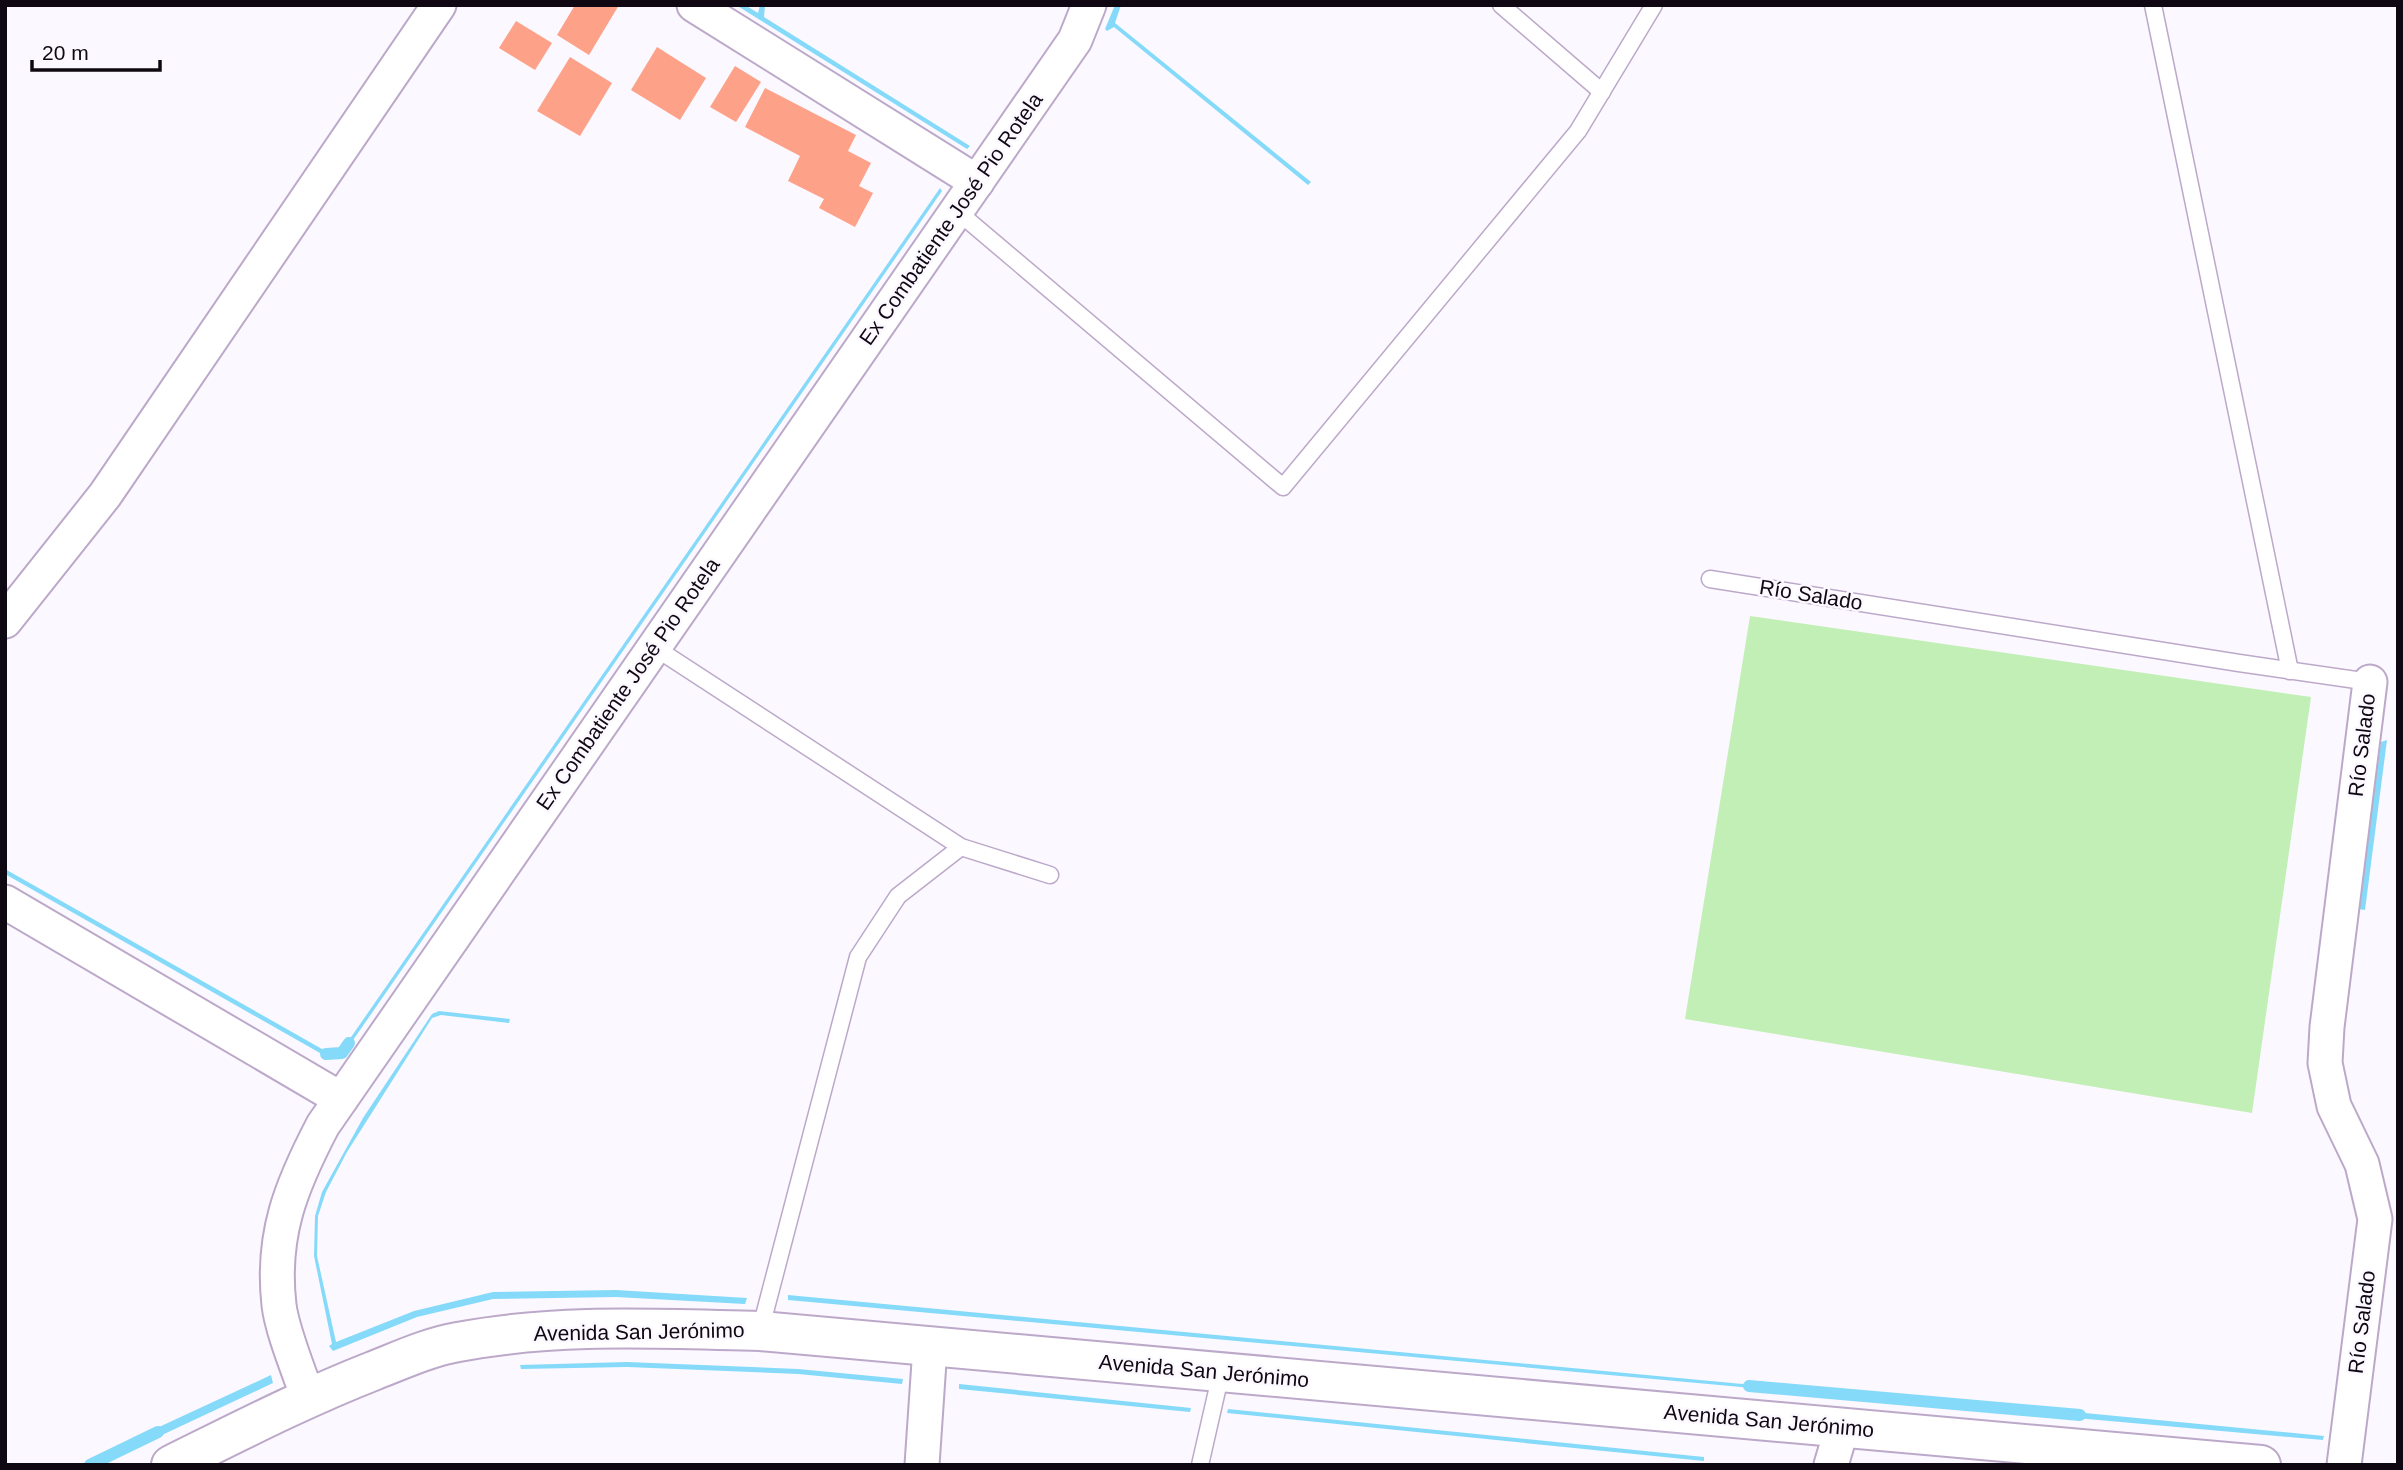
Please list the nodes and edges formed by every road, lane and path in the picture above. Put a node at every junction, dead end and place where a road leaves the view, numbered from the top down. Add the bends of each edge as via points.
1 (439, 5) edge
2 (694, 5) edge
3 (1089, 5) edge
4 (1500, 5) edge
5 (1654, 5) edge
6 (2153, 5) edge
7 (1602, 92) junction
8 (977, 182) junction
9 (957, 211) junction
10 (1710, 579) dead end
11 (5, 621) edge
12 (654, 647) junction
13 (2290, 671) junction
14 (2370, 682) joint
15 (961, 847) junction
16 (1050, 874) dead end
17 (5, 902) edge
18 (341, 1099) junction
19 (760, 1331) junction
20 (930, 1347) junction
21 (1221, 1373) junction
22 (308, 1398) junction
23 (1842, 1428) junction
24 (172, 1465) edge
25 (922, 1465) edge
26 (1200, 1465) edge
27 (1831, 1465) edge
28 (2260, 1465) edge
29 (2344, 1465) edge

1 - 11 street via 105,495
2 - 8 street
3 - 8 street, Ex Combatiente José Pio Rotela via 1075,40
4 - 7 lane
5 - 7 lane
6 - 13 lane
7 - 9 lane via 1578,131 1283,487
8 - 9 street, Ex Combatiente José Pio Rotela
9 - 12 street, Ex Combatiente José Pio Rotela
10 - 13 lane, Río Salado
12 - 15 lane
12 - 18 street, Ex Combatiente José Pio Rotela
13 - 14 lane, Río Salado
14 - 29 street, Río Salado via 2326,1027 2325,1063 2334,1106 2362,1164 2375,1219
15 - 16 lane
15 - 19 lane via 898,896 858,957
17 - 18 street
18 - 22 street, Ex Combatiente José Pio Rotela via 303,1162 276,1253 279,1307
19 - 20 street, Avenida San Jerónimo
19 - 22 street, Avenida San Jerónimo via 538,1331 456,1342
20 - 21 street, Avenida San Jerónimo
20 - 25 street
21 - 23 street, Avenida San Jerónimo
21 - 26 lane
22 - 24 street, Avenida San Jerónimo
23 - 27 street
23 - 28 street, Avenida San Jerónimo

